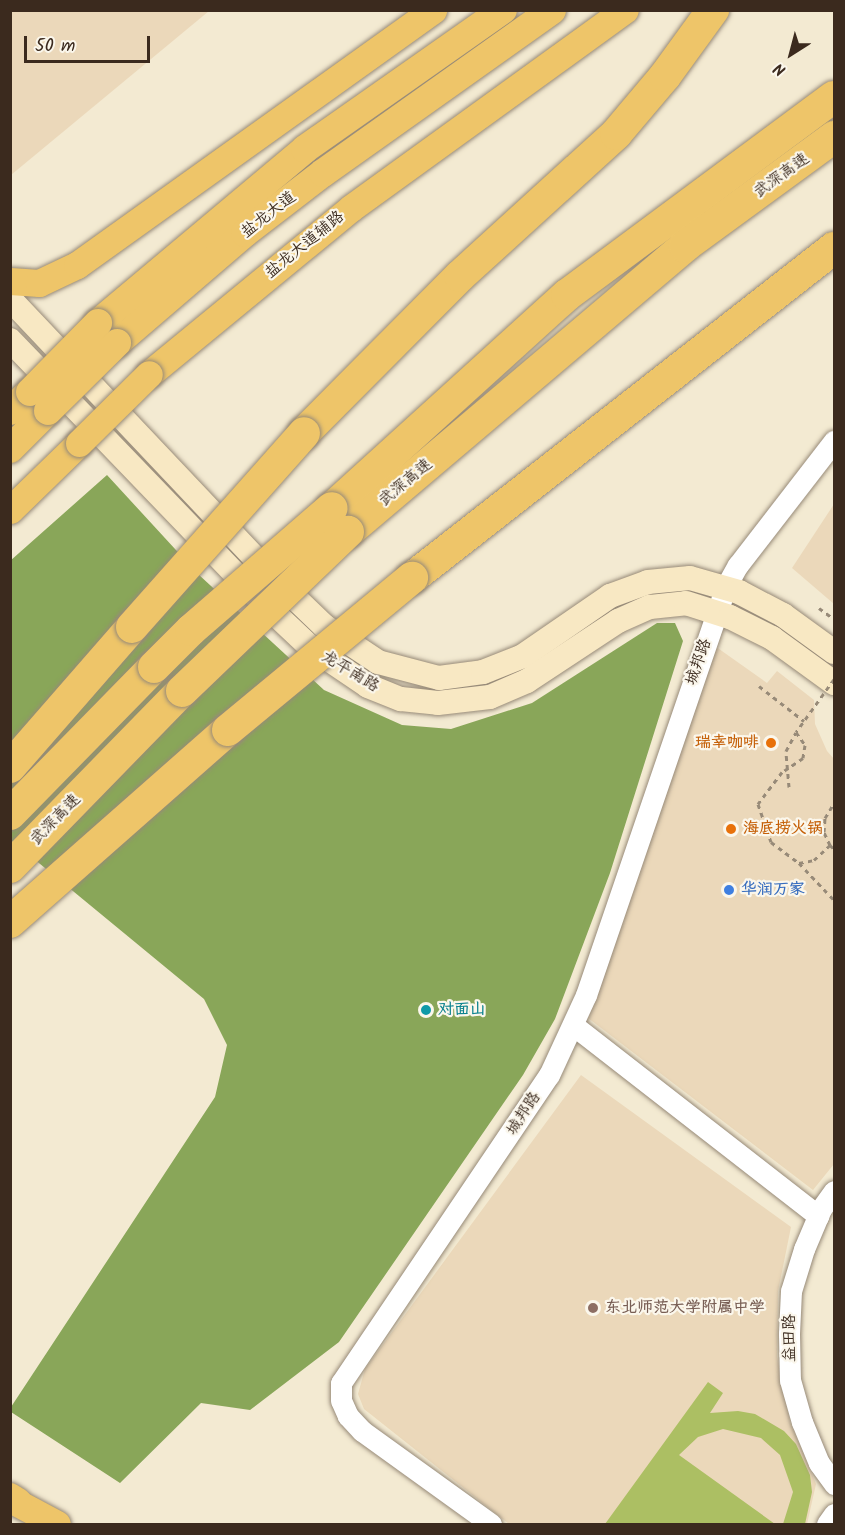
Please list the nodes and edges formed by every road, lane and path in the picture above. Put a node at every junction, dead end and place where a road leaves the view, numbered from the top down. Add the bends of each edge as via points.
1 (433, 10) edge
2 (503, 10) edge
3 (625, 10) edge
4 (713, 10) edge
5 (551, 13) edge
6 (834, 97) edge
7 (834, 137) edge
8 (834, 248) edge
9 (10, 281) edge
10 (10, 299) edge
11 (108, 333) junction
12 (16, 346) edge
13 (29, 405) edge
14 (834, 441) edge
15 (10, 449) edge
16 (10, 510) edge
17 (340, 520) junction
18 (725, 588) junction
19 (819, 608) dead end
20 (716, 612) junction
21 (834, 619) edge
22 (834, 652) edge
23 (834, 681) edge
24 (759, 686) dead end
25 (804, 721) junction
26 (796, 732) junction
27 (11, 766) edge
28 (789, 788) dead end
29 (834, 803) edge
30 (10, 814) edge
31 (830, 845) junction
32 (834, 849) edge
33 (799, 862) junction
34 (10, 867) edge
35 (834, 900) edge
36 (10, 922) edge
37 (573, 1025) junction
38 (834, 1191) edge
39 (818, 1216) junction
40 (834, 1484) edge
41 (13, 1499) edge
42 (834, 1514) edge
43 (57, 1524) edge
44 (490, 1524) edge
45 (827, 1524) edge

1 - 9 main road via 77,265 39,283
2 - 11 highway, 盐龙大道 via 304,149
3 - 16 main road, 盐龙大道辅路, bridge via 351,208 149,374
4 - 27 highway, bridge via 666,76 584,166 460,276 304,433
5 - 11 highway, 盐龙大道 via 418,103
6 - 17 highway, 武深高速 via 567,295
7 - 17 highway, 武深高速 via 685,246
8 - 36 highway, bridge via 412,578 228,730
10 - 18 main road, 龙平南路 via 274,578 324,626 378,662 439,678 483,672 522,656 610,596 648,582 690,578
11 - 13 highway, 盐龙大道, bridge
12 - 20 main road, 龙平南路 via 309,646 348,674 401,699 438,703 490,697 527,681 618,621 650,607 686,603
13 - 15 highway, 盐龙大道
14 - 18 street, 城邦路 via 738,565
17 - 30 highway, 武深高速, bridge via 190,630
17 - 34 highway, 武深高速, bridge via 182,691
18 - 20 street, 城邦路
18 - 22 main road, 龙平南路 via 783,615
19 - 21 path
20 - 23 main road, 龙平南路 via 772,638
20 - 37 street, 城邦路
23 - 25 path, bridge
24 - 25 path
25 - 26 path, bridge
26 - 28 path via 786,752
26 - 33 path, bridge via 805,745 803,758 782,772 758,804 771,842
29 - 31 path via 825,818 824,832
31 - 32 path
31 - 33 path via 814,860
33 - 35 path, bridge
37 - 39 street
37 - 44 street, 城邦路 via 526,1113 341,1383 341,1400 348,1416 362,1431
38 - 39 street, 益田路
39 - 40 street, 益田路 via 791,1291 790,1380 815,1453
41 - 43 main road
42 - 45 street

